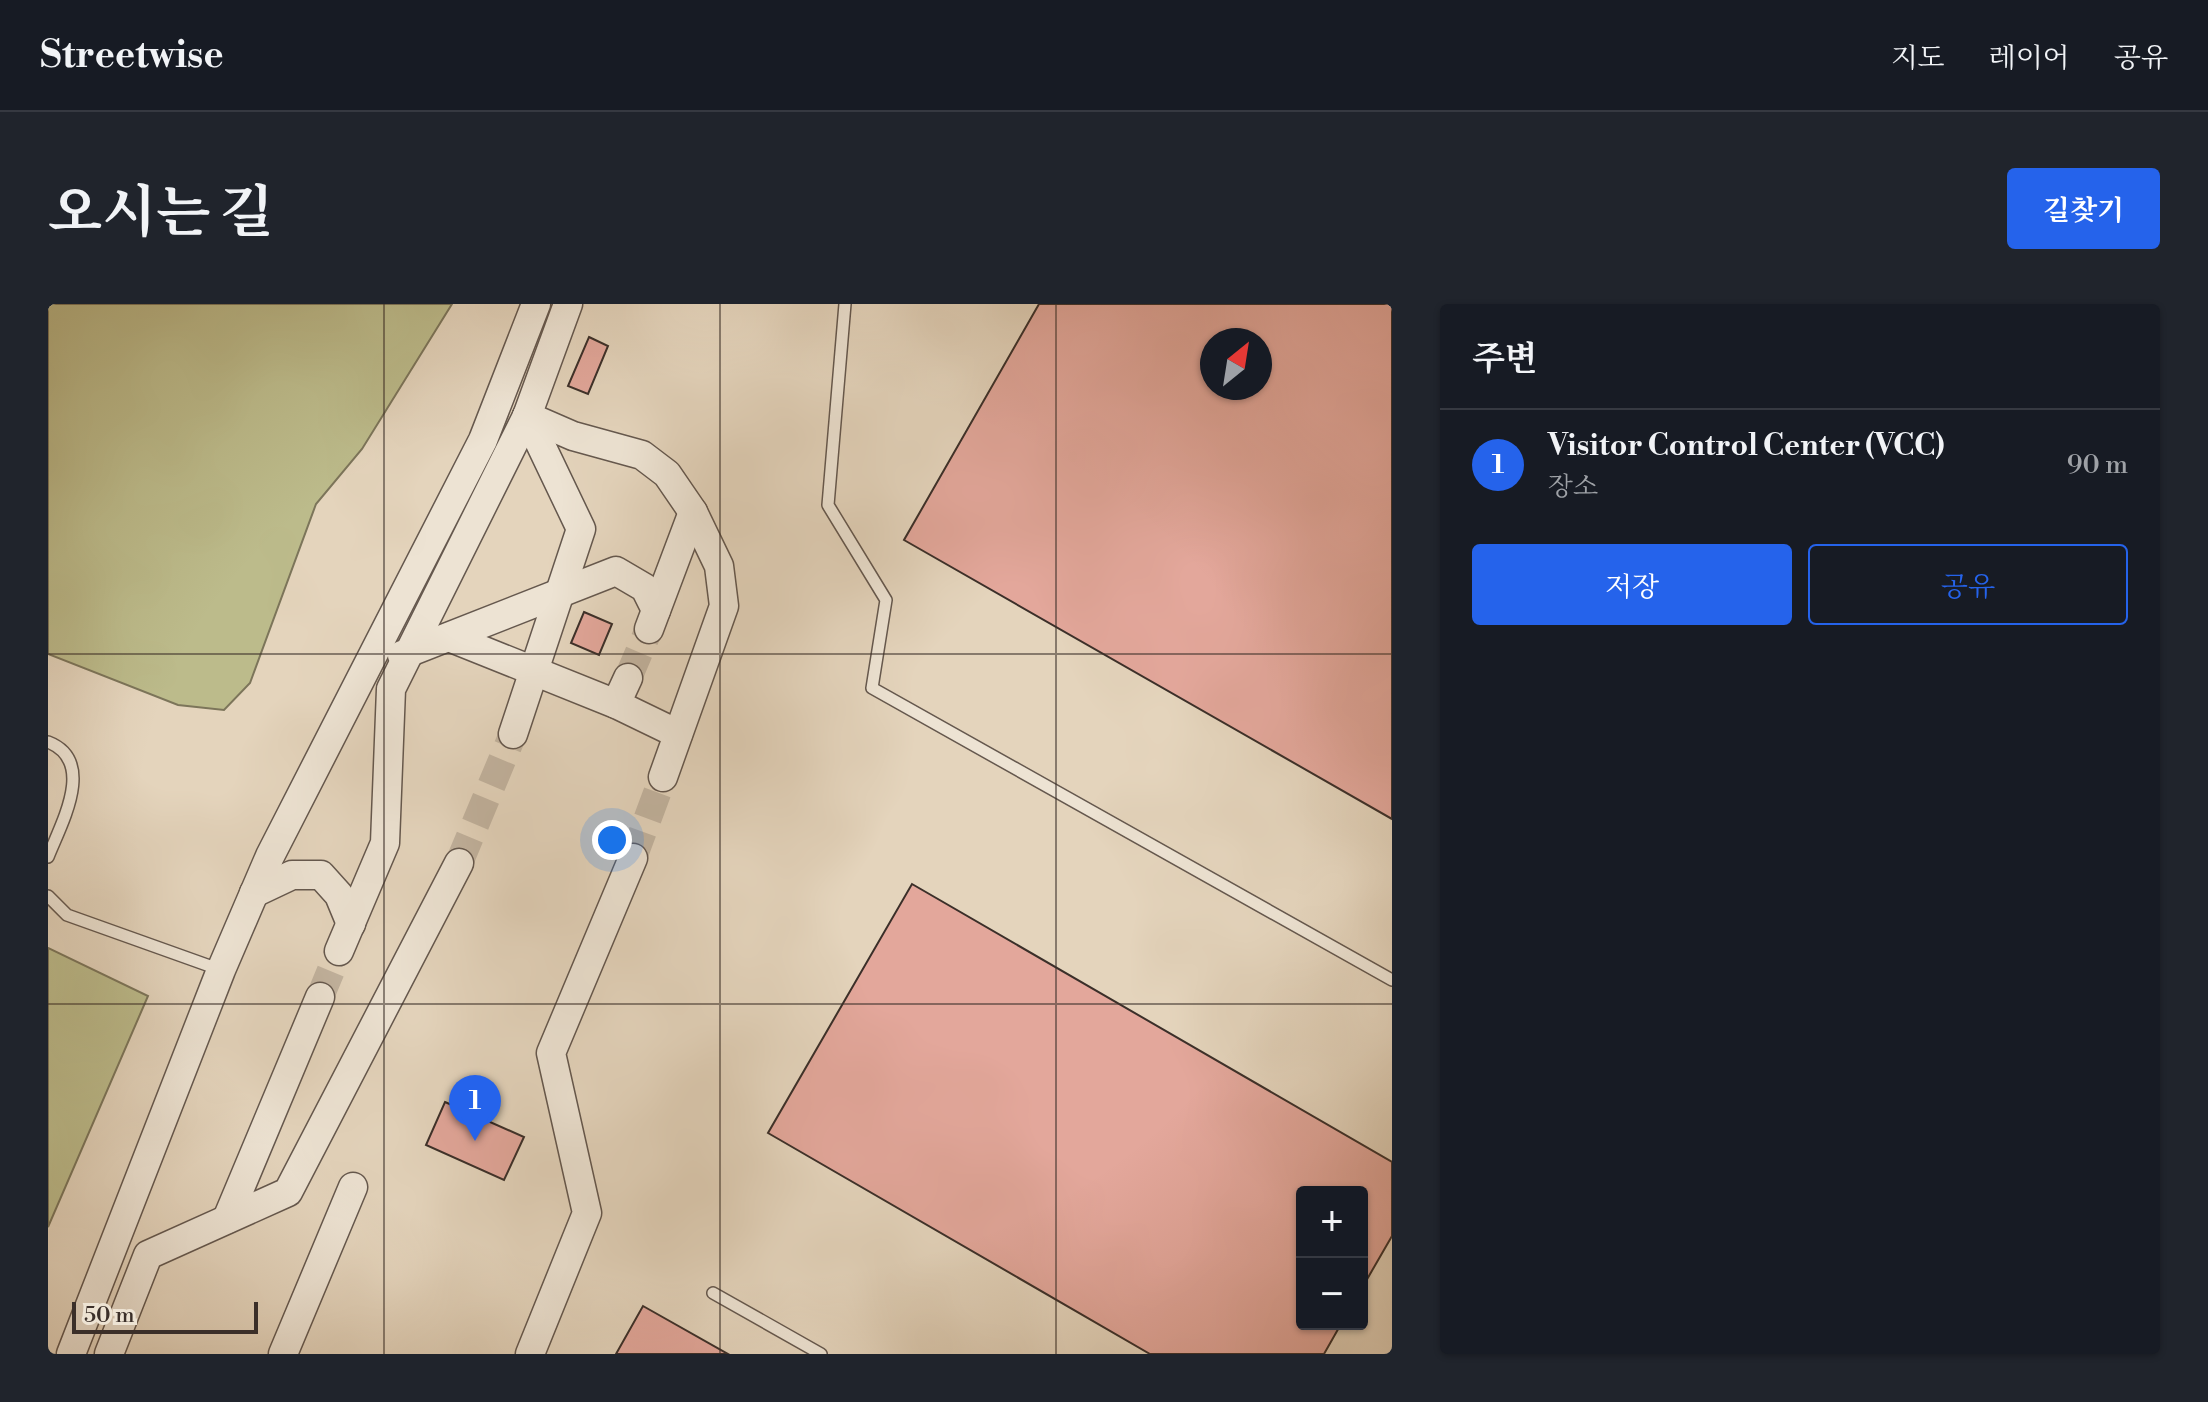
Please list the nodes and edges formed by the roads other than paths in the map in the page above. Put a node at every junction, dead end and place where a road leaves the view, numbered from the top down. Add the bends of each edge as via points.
1 (536, 304) edge
2 (568, 304) edge
3 (845, 304) edge
4 (527, 416) junction
5 (693, 512) junction
6 (560, 593) junction
7 (449, 637) junction
8 (409, 652) junction
9 (366, 669) junction
10 (534, 671) junction
11 (628, 678) tunnel mouth
12 (616, 704) junction
13 (513, 734) tunnel mouth
14 (678, 734) junction
15 (48, 742) edge
16 (663, 777) tunnel mouth
17 (48, 857) edge
18 (633, 858) tunnel mouth
19 (459, 863) tunnel mouth
20 (254, 893) junction
21 (48, 896) edge
22 (351, 924) junction
23 (339, 951) tunnel mouth
24 (221, 970) junction
25 (1392, 980) edge
26 (320, 997) tunnel mouth
27 (353, 1187) dead end
28 (227, 1219) junction
29 (713, 1293) dead end
30 (291, 1351) edge
31 (71, 1354) edge
32 (109, 1354) edge
33 (530, 1354) edge
34 (821, 1354) edge

1 - 9 street via 483,440
2 - 4 street
3 - 25 lane via 828,505 886,600 872,688
4 - 5 street via 573,436 642,455 667,474
4 - 6 street via 581,529
4 - 8 street
5 - 6 street via 653,619 645,588 616,571
5 - 14 street via 719,566 724,606
6 - 7 street
6 - 10 street
7 - 8 street
7 - 10 street
8 - 9 street
8 - 22 street via 391,689 385,843
9 - 20 street
10 - 12 street
10 - 13 street
11 - 12 street
12 - 14 street
14 - 16 street
15 - 17 lane via 62,747 73,767 71,797
18 - 33 street via 551,1053 587,1213
19 - 28 street via 288,1192
20 - 22 street via 292,875 321,875 339,895
20 - 24 street
21 - 24 lane via 67,915
22 - 23 street
24 - 31 street
26 - 28 street
27 - 30 street
28 - 32 street via 148,1255
29 - 34 lane

